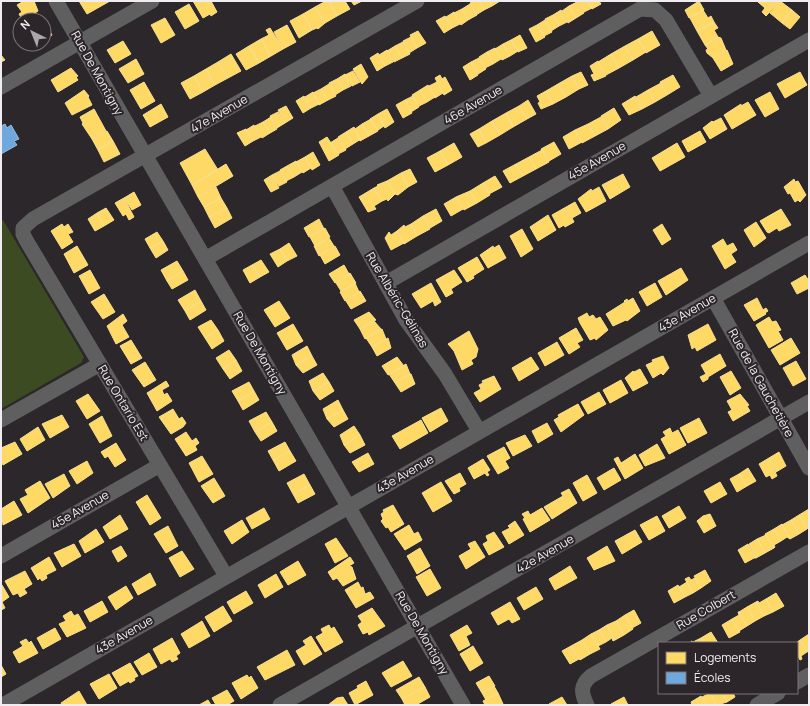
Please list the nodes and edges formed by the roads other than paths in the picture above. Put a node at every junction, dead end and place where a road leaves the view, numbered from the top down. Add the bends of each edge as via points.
1 (56, 1) edge
2 (152, 1) edge
3 (417, 1) edge
4 (809, 40) edge
5 (79, 42) junction
6 (1, 86) edge
7 (711, 96) junction
8 (144, 157) junction
9 (332, 186) junction
10 (23, 228) joint
11 (809, 243) edge
12 (205, 259) junction
13 (386, 282) junction
14 (713, 298) junction
15 (100, 364) junction
16 (809, 402) edge
17 (780, 419) junction
18 (1, 420) edge
19 (479, 431) junction
20 (160, 465) junction
21 (809, 468) edge
22 (349, 506) junction
23 (809, 552) edge
24 (1, 556) edge
25 (226, 576) junction
26 (418, 626) junction
27 (809, 675) edge
28 (798, 681) edge
29 (776, 694) edge
30 (3, 705) edge
31 (280, 705) edge
32 (463, 705) edge
33 (587, 705) edge
34 (758, 705) edge

1 - 5 street, Rue De Montigny
2 - 5 street
3 - 8 street, 47e Avenue
4 - 7 street, 45e Avenue
5 - 6 street
5 - 8 street, Rue De Montigny
7 - 9 street, 46e Avenue via 666,20 655,10 640,10
7 - 13 street, 45e Avenue
8 - 10 street, 47e Avenue via 33,219
8 - 12 street, Rue De Montigny
9 - 12 street, 46e Avenue
9 - 13 street, Rue Albéric-Gélinas
10 - 15 street, Rue Ontario Est via 26,240
11 - 14 street, 43e Avenue
12 - 22 street, Rue De Montigny
13 - 19 street, Rue Albéric-Gélinas via 406,320 445,374
14 - 17 street, Rue de la Gauchetière
14 - 19 street, 43e Avenue
15 - 18 street
15 - 20 street, Rue Ontario Est
16 - 17 street, 42e Avenue
17 - 21 street, Rue de la Gauchetière
17 - 26 street, 42e Avenue
19 - 22 street, 43e Avenue
20 - 24 street, 45e Avenue
20 - 25 street, Rue Ontario Est
22 - 25 street, 43e Avenue
22 - 26 street, Rue De Montigny
23 - 33 street, Rue Colbert via 591,676 581,689
25 - 30 street, 43e Avenue
26 - 31 street, 42e Avenue
26 - 32 street, Rue De Montigny
27 - 28 street
29 - 34 street

